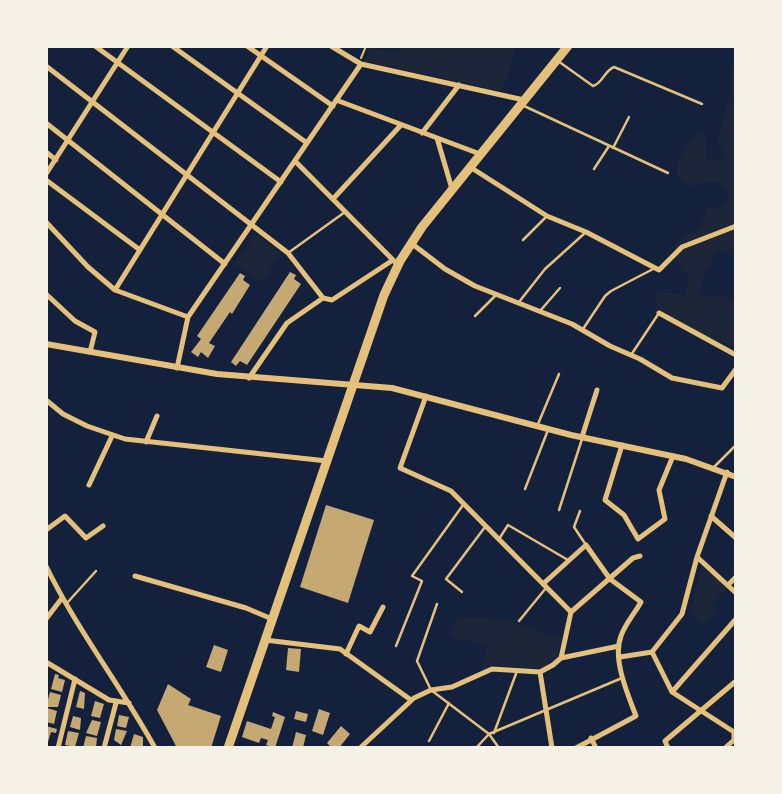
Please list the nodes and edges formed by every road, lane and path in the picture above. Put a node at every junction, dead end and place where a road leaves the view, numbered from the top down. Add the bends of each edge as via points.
1 (95, 46) edge
2 (128, 46) edge
3 (172, 46) edge
4 (247, 46) edge
5 (267, 46) edge
6 (331, 46) edge
7 (366, 46) edge
8 (568, 46) edge
9 (363, 54) dead end
10 (261, 56) junction
11 (556, 60) junction
12 (117, 63) junction
13 (361, 64) junction
14 (46, 66) edge
15 (459, 85) junction
16 (237, 93) junction
17 (336, 100) junction
18 (92, 101) junction
19 (522, 103) junction
20 (702, 104) dead end
21 (332, 106) junction
22 (629, 117) dead end
23 (46, 123) edge
24 (401, 125) junction
25 (213, 132) junction
26 (422, 133) junction
27 (438, 138) junction
28 (68, 140) junction
29 (307, 143) junction
30 (609, 146) junction
31 (613, 148) junction
32 (46, 152) edge
33 (480, 154) junction
34 (56, 160) junction
35 (295, 161) junction
36 (469, 167) junction
37 (594, 169) dead end
38 (668, 173) dead end
39 (46, 174) edge
40 (188, 174) junction
41 (46, 180) edge
42 (281, 182) junction
43 (452, 189) junction
44 (333, 199) junction
45 (345, 212) junction
46 (162, 215) junction
47 (547, 216) junction
48 (46, 222) edge
49 (252, 223) junction
50 (736, 226) edge
51 (586, 232) junction
52 (523, 240) dead end
53 (411, 243) junction
54 (140, 250) junction
55 (288, 253) junction
56 (396, 262) junction
57 (225, 264) junction
58 (655, 268) junction
59 (560, 288) dead end
60 (115, 290) junction
61 (46, 294) edge
62 (495, 296) junction
63 (323, 298) junction
64 (518, 302) junction
65 (540, 311) junction
66 (659, 313) joint
67 (475, 316) dead end
68 (188, 317) junction
69 (582, 330) junction
70 (46, 344) edge
71 (90, 352) junction
72 (631, 355) junction
73 (736, 355) edge
74 (177, 368) junction
75 (736, 369) edge
76 (559, 374) dead end
77 (249, 378) junction
78 (352, 386) junction
79 (597, 390) dead end
80 (426, 396) junction
81 (46, 400) edge
82 (157, 416) dead end
83 (537, 426) junction
84 (548, 429) junction
85 (112, 436) junction
86 (582, 437) junction
87 (146, 442) junction
88 (622, 445) junction
89 (736, 445) edge
90 (673, 456) junction
91 (327, 461) junction
92 (713, 468) junction
93 (727, 472) junction
94 (736, 477) edge
95 (89, 485) dead end
96 (525, 489) dead end
97 (464, 504) junction
98 (559, 510) dead end
99 (580, 511) dead end
100 (712, 516) junction
101 (103, 526) dead end
102 (486, 526) junction
103 (46, 530) edge
104 (736, 538) edge
105 (499, 539) junction
106 (586, 545) junction
107 (640, 556) dead end
108 (697, 557) junction
109 (568, 560) junction
110 (46, 566) edge
111 (96, 571) dead end
112 (46, 575) edge
113 (135, 576) dead end
114 (736, 577) edge
115 (52, 579) junction
116 (610, 579) junction
117 (728, 585) junction
118 (545, 586) junction
119 (462, 592) dead end
120 (736, 593) edge
121 (62, 598) junction
122 (66, 604) junction
123 (437, 604) dead end
124 (383, 606) dead end
125 (570, 612) junction
126 (46, 619) edge
127 (272, 619) junction
128 (736, 619) edge
129 (519, 621) dead end
130 (265, 640) junction
131 (396, 646) dead end
132 (619, 646) junction
133 (652, 652) junction
134 (346, 654) junction
135 (620, 657) junction
136 (561, 658) junction
137 (46, 662) edge
138 (517, 669) junction
139 (540, 672) junction
140 (622, 678) junction
141 (75, 680) junction
142 (736, 681) edge
143 (432, 690) junction
144 (672, 692) junction
145 (411, 700) junction
146 (116, 703) junction
147 (129, 703) junction
148 (449, 703) junction
149 (548, 710) junction
150 (701, 712) junction
151 (494, 733) junction
152 (489, 734) junction
153 (591, 738) junction
154 (428, 741) dead end
155 (58, 748) edge
156 (104, 748) edge
157 (155, 748) edge
158 (228, 748) edge
159 (360, 748) edge
160 (476, 748) edge
161 (500, 748) edge
162 (552, 748) edge
163 (576, 748) edge
164 (596, 748) edge
165 (668, 748) edge
166 (725, 748) edge

1 - 12 street
2 - 12 street
3 - 16 street
4 - 10 street
5 - 10 street
6 - 13 street
7 - 9 path
8 - 11 main road
10 - 16 street
10 - 21 street
11 - 19 main road
11 - 20 lane via 593,86 608,69 614,67
12 - 18 street
12 - 25 street
13 - 15 street
13 - 17 street
14 - 18 street
15 - 19 street
15 - 26 street
16 - 25 street
16 - 29 street
17 - 21 street
17 - 24 street
18 - 28 street
18 - 40 street
19 - 30 lane
19 - 33 main road
21 - 29 street
22 - 31 lane
23 - 28 street
24 - 26 street
24 - 44 street
25 - 40 street
25 - 42 street
26 - 27 street
27 - 33 street
27 - 43 street
28 - 34 street
28 - 46 street
29 - 35 street
30 - 31 lane
30 - 37 lane
31 - 38 lane
32 - 34 street
33 - 36 main road
34 - 39 street
35 - 42 street
35 - 44 street
36 - 43 main road
36 - 47 street
40 - 46 street
40 - 49 street
41 - 54 street
42 - 49 street
43 - 53 main road
44 - 45 street
45 - 55 lane
45 - 56 street
46 - 54 street
46 - 57 street
47 - 51 street
47 - 52 lane
48 - 60 street via 88,267
49 - 55 street
49 - 57 street
50 - 58 street via 682,247 659,270
51 - 58 street
51 - 64 lane via 545,269
53 - 56 main road
53 - 62 street via 445,269
54 - 60 street
55 - 63 street
56 - 63 street via 332,300
56 - 78 main road
57 - 68 street
58 - 69 lane via 605,296
59 - 65 lane
60 - 68 street
61 - 71 street via 75,321 95,332
62 - 64 street
62 - 67 lane
63 - 77 street via 286,323
64 - 65 street
65 - 69 street
66 - 72 lane
66 - 73 street
68 - 74 street
69 - 72 street
70 - 71 street
71 - 74 street
72 - 75 street via 672,378 722,388
74 - 77 street
76 - 83 lane
77 - 78 street
78 - 80 street via 392,388
78 - 91 main road
79 - 86 street
80 - 83 street
80 - 97 street via 400,468 451,491
81 - 85 street via 63,414
82 - 87 street
83 - 84 street
84 - 86 street
84 - 96 lane
85 - 87 street
85 - 95 street
86 - 88 street
86 - 98 lane
87 - 91 street
88 - 90 street
88 - 90 street via 605,500 624,515 638,538 665,519 659,490
89 - 92 lane
90 - 92 street
91 - 127 main road
92 - 93 street
93 - 94 street
93 - 100 street
97 - 102 street
97 - 131 lane via 412,576 422,581
99 - 106 lane via 574,527
100 - 104 street
100 - 108 street
101 - 103 street via 86,538 65,516
102 - 105 street
102 - 119 lane via 446,580
105 - 109 lane via 508,525
105 - 118 street
106 - 109 street
106 - 116 street
107 - 116 street via 633,558
108 - 117 street
108 - 133 street via 682,614
109 - 118 street
110 - 115 street
111 - 122 lane
112 - 115 lane
113 - 127 street via 246,608
114 - 117 street
115 - 121 street
116 - 125 street
116 - 132 street via 641,602 621,636
117 - 120 street
118 - 125 street
118 - 129 lane
121 - 122 street
121 - 126 street
122 - 147 street
123 - 143 lane via 417,661
124 - 134 street via 370,632 359,626
125 - 136 street
127 - 130 main road
128 - 144 street
130 - 134 street via 340,649
130 - 158 main road
132 - 135 street
132 - 136 street
133 - 135 street
133 - 144 street
134 - 145 street
135 - 140 street
136 - 139 street
137 - 141 street
138 - 139 street
138 - 143 street via 492,668 452,687
138 - 151 lane
139 - 149 street
140 - 149 lane
140 - 153 street via 636,716
141 - 146 street
141 - 155 street
142 - 150 street
143 - 145 street
143 - 148 lane
144 - 150 street
145 - 159 street
146 - 147 street
146 - 156 street
147 - 157 street
148 - 152 lane
148 - 154 lane
149 - 151 lane
149 - 162 street
150 - 165 street via 665,741
150 - 166 street via 734,732 734,740
151 - 152 lane
152 - 160 lane
152 - 161 lane
153 - 163 street
153 - 164 street

